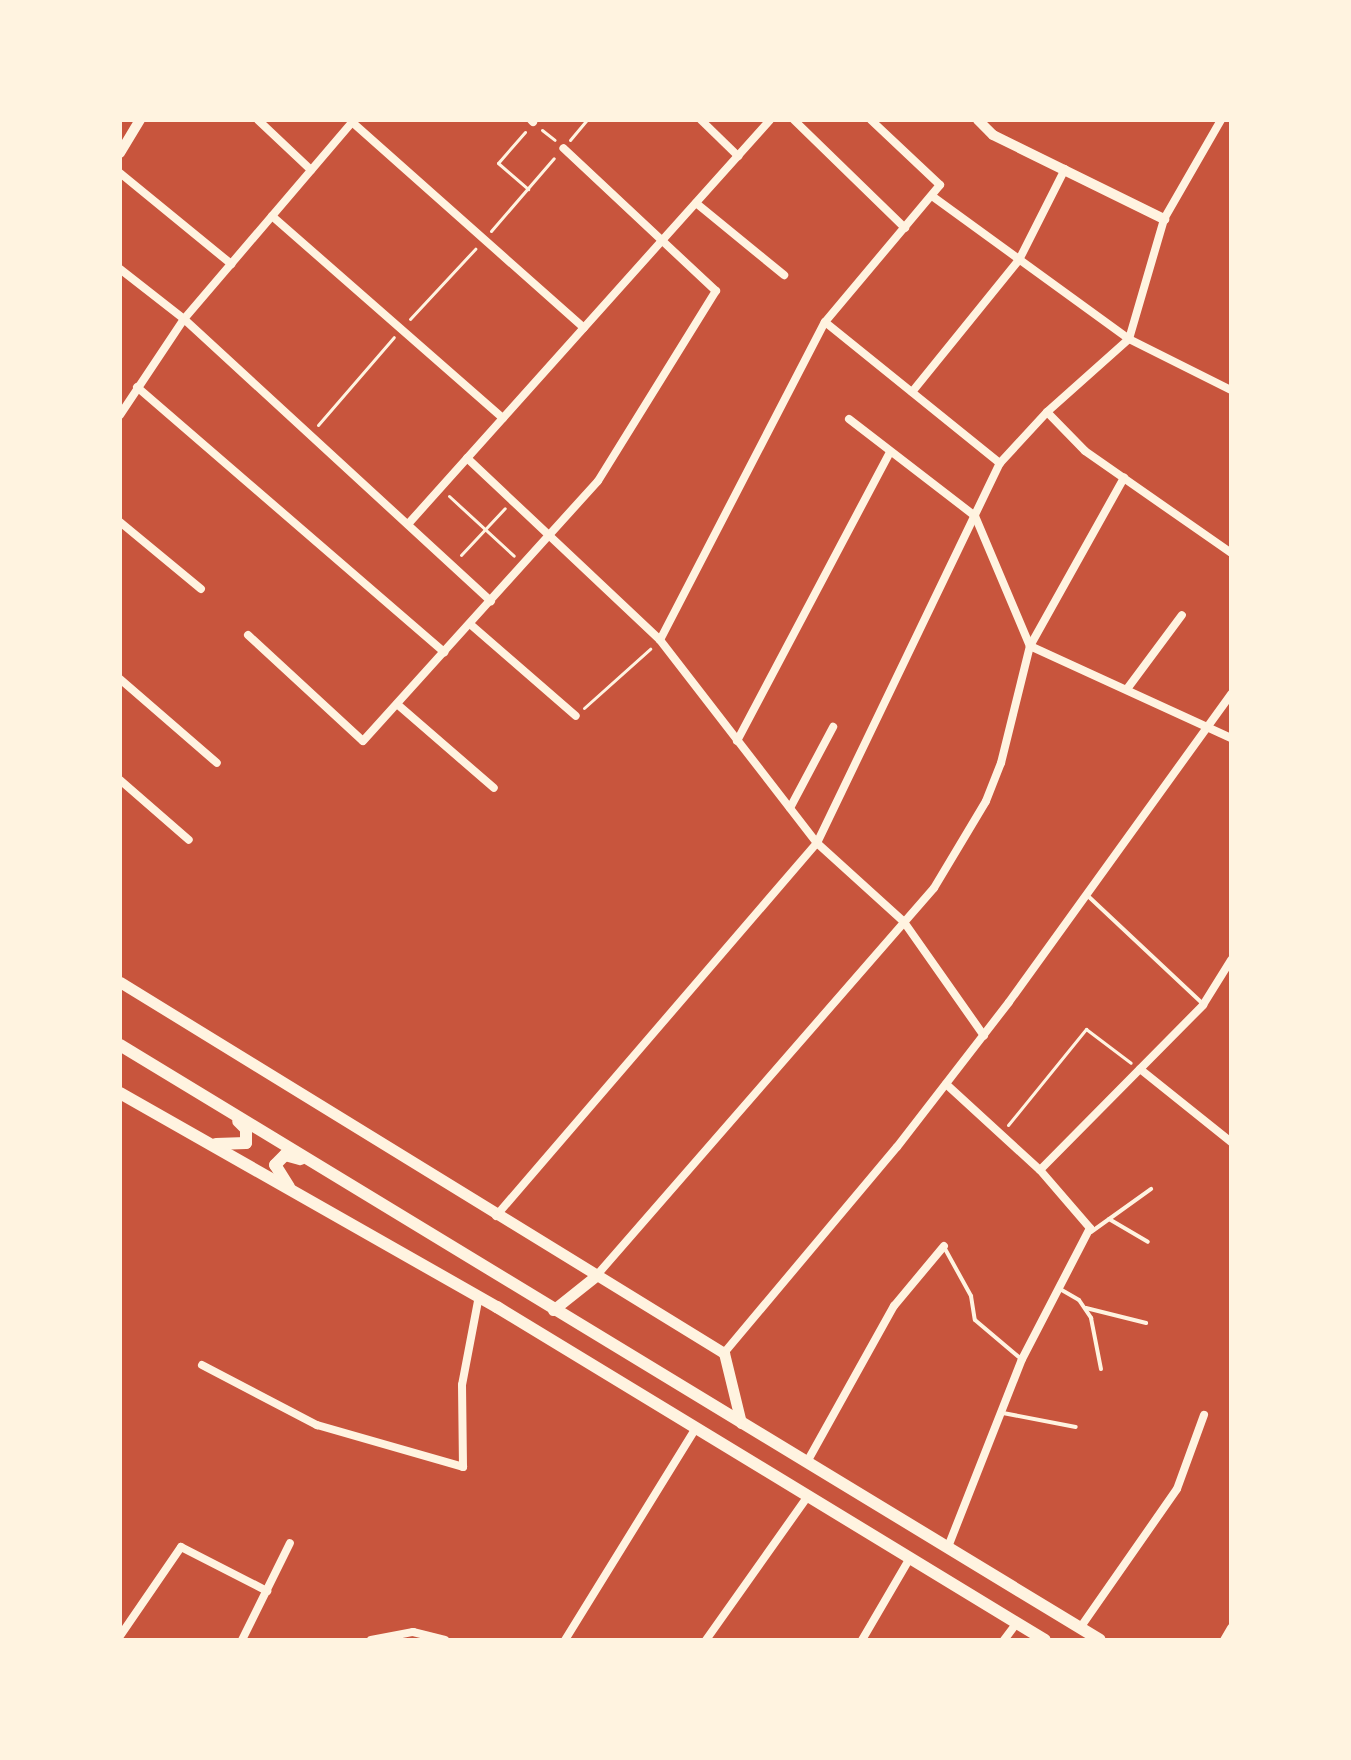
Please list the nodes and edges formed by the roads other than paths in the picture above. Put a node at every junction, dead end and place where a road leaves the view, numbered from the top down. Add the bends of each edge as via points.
1 (140, 120) edge
2 (258, 120) edge
3 (701, 120) edge
4 (770, 120) edge
5 (794, 120) edge
6 (871, 120) edge
7 (978, 120) edge
8 (353, 121) edge
9 (1218, 121) edge
10 (563, 148) road end
11 (120, 153) edge
12 (738, 156) junction
13 (1065, 169) junction
14 (311, 170) junction
15 (120, 173) edge
16 (932, 196) junction
17 (696, 203) junction
18 (272, 216) junction
19 (1164, 219) junction
20 (905, 228) junction
21 (661, 242) junction
22 (1019, 260) junction
23 (231, 264) junction
24 (120, 269) edge
25 (784, 275) dead end
26 (184, 319) junction
27 (825, 322) junction
28 (584, 328) junction
29 (1129, 339) junction
30 (137, 387) junction
31 (1231, 390) edge
32 (912, 392) junction
33 (1047, 412) junction
34 (120, 415) edge
35 (503, 418) junction
36 (849, 419) dead end
37 (889, 454) junction
38 (467, 458) junction
39 (1000, 463) junction
40 (1124, 478) junction
41 (975, 516) junction
42 (120, 522) edge
43 (409, 523) junction
44 (551, 535) junction
45 (1231, 553) edge
46 (201, 589) dead end
47 (491, 601) junction
48 (1182, 615) dead end
49 (470, 624) junction
50 (248, 635) dead end
51 (660, 640) junction
52 (1030, 646) junction
53 (444, 652) junction
54 (120, 679) edge
55 (1127, 689) junction
56 (1231, 694) edge
57 (397, 704) junction
58 (576, 716) road end
59 (1206, 724) junction
60 (833, 727) dead end
61 (1231, 738) edge
62 (737, 741) junction
63 (217, 763) dead end
64 (120, 780) edge
65 (494, 788) dead end
66 (790, 808) junction
67 (189, 840) dead end
68 (817, 843) junction
69 (1088, 896) junction
70 (904, 922) junction
71 (1231, 960) edge
72 (120, 982) edge
73 (1203, 1005) junction
74 (984, 1036) junction
75 (120, 1045) edge
76 (1140, 1069) junction
77 (946, 1084) junction
78 (120, 1093) edge
79 (226, 1108) junction
80 (1231, 1142) edge
81 (208, 1143) junction
82 (315, 1162) junction
83 (1040, 1170) junction
84 (1151, 1189) dead end
85 (294, 1194) junction
86 (496, 1216) junction
87 (1109, 1219) junction
88 (1089, 1234) junction
89 (1148, 1242) dead end
90 (944, 1246) joint
91 (597, 1275) junction
92 (1060, 1289) junction
93 (479, 1296) junction
94 (1084, 1307) junction
95 (553, 1310) junction
96 (1146, 1323) dead end
97 (724, 1353) junction
98 (1022, 1359) junction
99 (202, 1365) dead end
100 (1101, 1369) dead end
101 (1001, 1412) junction
102 (1204, 1415) dead end
103 (741, 1423) junction
104 (1076, 1427) dead end
105 (696, 1428) junction
106 (807, 1462) junction
107 (808, 1496) junction
108 (290, 1543) dead end
109 (948, 1547) junction
110 (910, 1558) junction
111 (267, 1591) junction
112 (1017, 1623) junction
113 (1080, 1628) junction
114 (1231, 1628) edge
115 (120, 1636) edge
116 (399, 1636) edge
117 (242, 1640) edge
118 (371, 1640) edge
119 (445, 1640) edge
120 (565, 1640) edge
121 (706, 1640) edge
122 (862, 1640) edge
123 (1004, 1640) edge
124 (1045, 1640) edge
125 (1100, 1640) edge
126 (1224, 1640) edge

1 - 11 street
2 - 14 street
3 - 12 street
4 - 12 street
5 - 20 street
6 - 16 street via 940,185
7 - 13 street via 993,135
8 - 14 street
8 - 28 street
9 - 19 street
10 - 21 street
12 - 17 street
13 - 19 street
13 - 22 street
14 - 18 street
15 - 23 street
16 - 20 street
16 - 22 street
17 - 21 street
17 - 25 street
18 - 23 street
18 - 35 street
19 - 29 street
20 - 27 street
21 - 28 street
21 - 44 street via 716,291 598,481
22 - 29 street
22 - 32 street
23 - 26 street
24 - 26 street
26 - 30 street
26 - 43 street
27 - 32 street
27 - 51 street
28 - 35 street
29 - 31 street
29 - 33 street
30 - 34 street
30 - 53 street
32 - 39 street
33 - 39 street
33 - 40 street via 1085,451
35 - 38 street
36 - 37 street
37 - 41 street
37 - 62 street
38 - 43 street
38 - 44 street
39 - 41 street
40 - 45 street
40 - 52 street
41 - 52 street
41 - 68 street
42 - 46 street
43 - 47 street
44 - 47 street
44 - 51 street
47 - 49 street
48 - 55 street
49 - 53 street
49 - 58 street
50 - 57 street via 363,741
51 - 62 street
52 - 55 street
52 - 70 street via 1001,763 986,801 934,888
53 - 57 street
54 - 63 street
55 - 59 street
56 - 59 street
57 - 65 street
59 - 61 street
59 - 69 street
60 - 66 street
62 - 66 street
64 - 67 street
66 - 68 street
68 - 70 street
68 - 86 street
69 - 73 lane
69 - 74 street
70 - 74 street
70 - 91 street
71 - 73 street
72 - 86 main road
73 - 76 street
74 - 77 street
75 - 79 main road
76 - 80 street
76 - 83 street
77 - 83 street
77 - 97 street
78 - 81 main road
79 - 81 main road via 246,1129 246,1143
79 - 82 main road
81 - 85 main road
82 - 85 main road via 285,1155 278,1159 277,1173
82 - 95 main road
83 - 88 street via 1087,1222
84 - 87 lane
85 - 93 main road
86 - 91 main road
87 - 88 lane
87 - 89 lane
88 - 92 street
90 - 98 lane via 971,1296 975,1320
90 - 106 street via 894,1306
91 - 95 main road
91 - 97 main road
92 - 94 lane
92 - 98 street
93 - 99 street via 462,1385 463,1467 317,1425
93 - 105 main road
94 - 96 lane
94 - 100 lane
95 - 103 main road
97 - 103 main road
98 - 101 street
101 - 104 lane
101 - 109 street
102 - 113 street via 1177,1489
103 - 106 main road
105 - 107 main road
105 - 120 street
106 - 109 main road
107 - 110 main road
107 - 121 street
108 - 111 street
109 - 113 main road
110 - 112 main road
110 - 122 street
111 - 115 street via 181,1547
111 - 117 street
112 - 123 street
112 - 124 main road
113 - 125 main road
114 - 126 street
116 - 118 street
116 - 119 street

